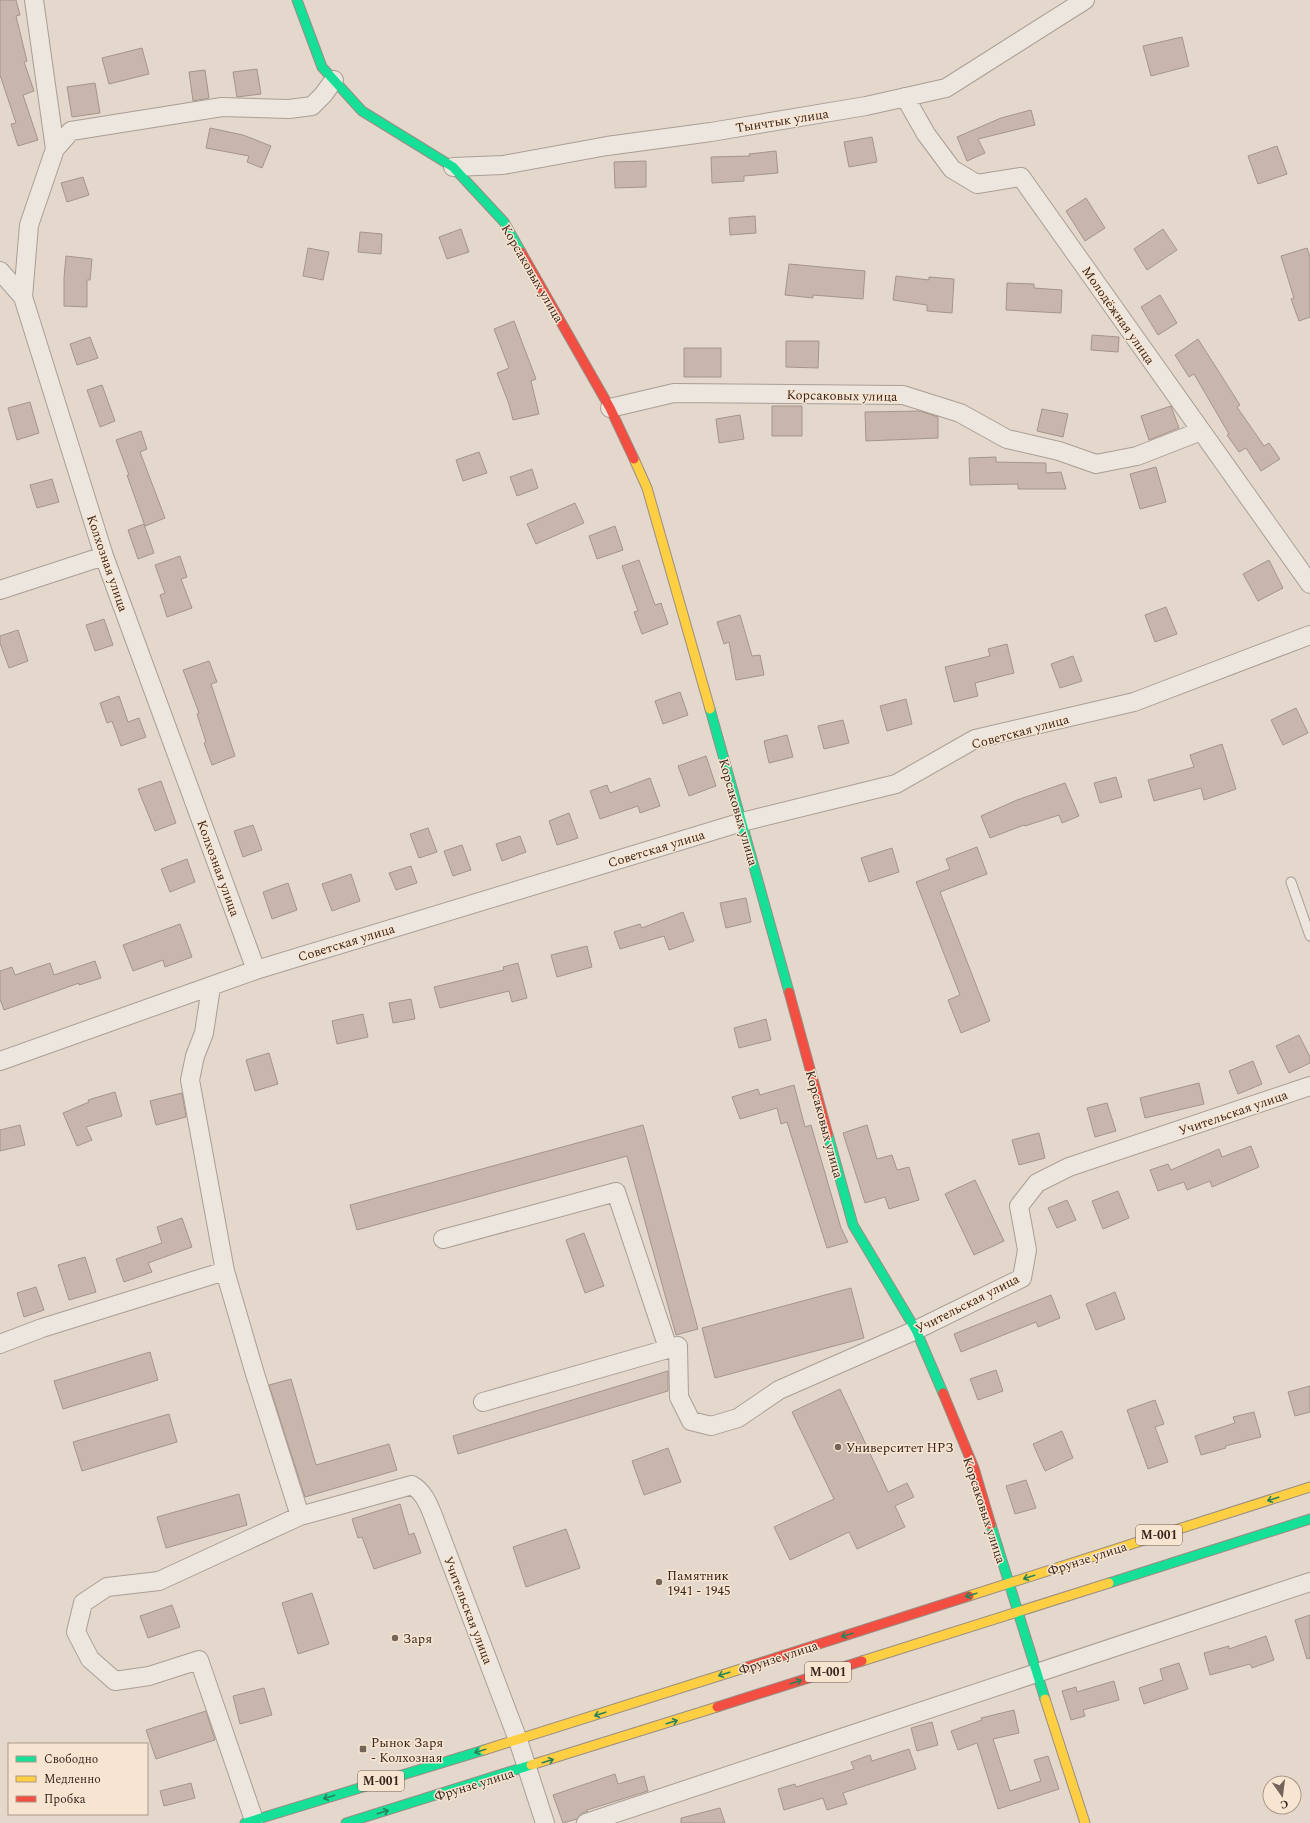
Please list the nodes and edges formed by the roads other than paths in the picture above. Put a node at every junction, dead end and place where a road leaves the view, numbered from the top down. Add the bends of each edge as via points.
1 (34, 0) edge
2 (297, 0) edge
3 (1085, 0) edge
4 (334, 80) junction
5 (905, 97) junction
6 (55, 149) junction
7 (453, 167) junction
8 (0, 271) edge
9 (23, 297) junction
10 (610, 408) junction
11 (1201, 431) junction
12 (104, 556) junction
13 (1310, 584) edge
14 (0, 590) edge
15 (1310, 635) edge
16 (742, 822) junction
17 (1291, 882) dead end
18 (1310, 936) edge
19 (256, 970) junction
20 (211, 987) junction
21 (0, 1061) edge
22 (1310, 1086) edge
23 (443, 1239) dead end
24 (225, 1271) junction
25 (916, 1330) junction
26 (0, 1344) edge
27 (668, 1348) junction
28 (483, 1402) dead end
29 (1310, 1487) edge
30 (300, 1516) junction
31 (1310, 1519) edge
32 (1310, 1582) edge
33 (1008, 1583) junction
34 (1017, 1611) junction
35 (1037, 1672) junction
36 (518, 1740) junction
37 (527, 1768) junction
38 (250, 1822) edge
39 (346, 1823) edge
40 (545, 1823) edge
41 (586, 1823) edge
42 (1085, 1823) edge

1 - 6 street
2 - 4 main road, Корсаковых улица via 322,67
3 - 5 street, Тынчтык улица via 946,88
4 - 6 street via 312,106 289,109 222,107 119,122 71,131
4 - 7 main road, Корсаковых улица via 362,111
5 - 7 street, Тынчтык улица via 866,106 502,165
5 - 11 street, Молодёжная улица via 926,134 952,169 977,184 1021,177
6 - 9 street, Колхозная улица via 29,225
7 - 10 main road, Корсаковых улица via 504,222
8 - 9 street
9 - 12 street, Колхозная улица
10 - 11 street, Корсаковых улица via 674,393 902,395 960,413 1006,439 1059,451 1096,464 1138,456
10 - 16 main road, Корсаковых улица via 647,488
11 - 13 street, Молодёжная улица
12 - 14 street
12 - 19 street, Колхозная улица
15 - 16 street, Советская улица via 1134,702 975,739 896,784
16 - 19 street, Советская улица
16 - 25 main road, Корсаковых улица via 853,1225
17 - 18 lane
19 - 20 street, Советская улица
20 - 21 street, Советская улица
20 - 24 street via 204,1033 195,1056 190,1080
22 - 25 street, Учительская улица via 1069,1167 1037,1182 1019,1206 1028,1250 1022,1278
23 - 27 street via 616,1192
24 - 26 street via 42,1328
24 - 30 street
25 - 27 street, Учительская улица via 779,1390 738,1418 711,1426 691,1421 679,1397 678,1346
25 - 33 main road, Корсаковых улица via 974,1468
27 - 28 street
29 -> 33 main road, Фрунзе улица / M-001
30 - 36 street, Учительская улица via 412,1485 420,1490 432,1513
30 - 38 street via 159,1581 107,1587 83,1603 76,1632 90,1658 115,1681 149,1676 199,1660
31 - 34 main road, Фрунзе улица / M-001
32 - 35 street
33 - 34 main road, Корсаковых улица
33 -> 36 main road, Фрунзе улица / M-001
34 - 35 main road, Корсаковых улица
37 -> 34 main road, Фрунзе улица / M-001
35 - 41 street
35 - 42 main road, Корсаковых улица
36 - 37 street
36 -> 38 main road, Фрунзе улица / M-001
39 -> 37 main road, Фрунзе улица / M-001
37 - 40 street

